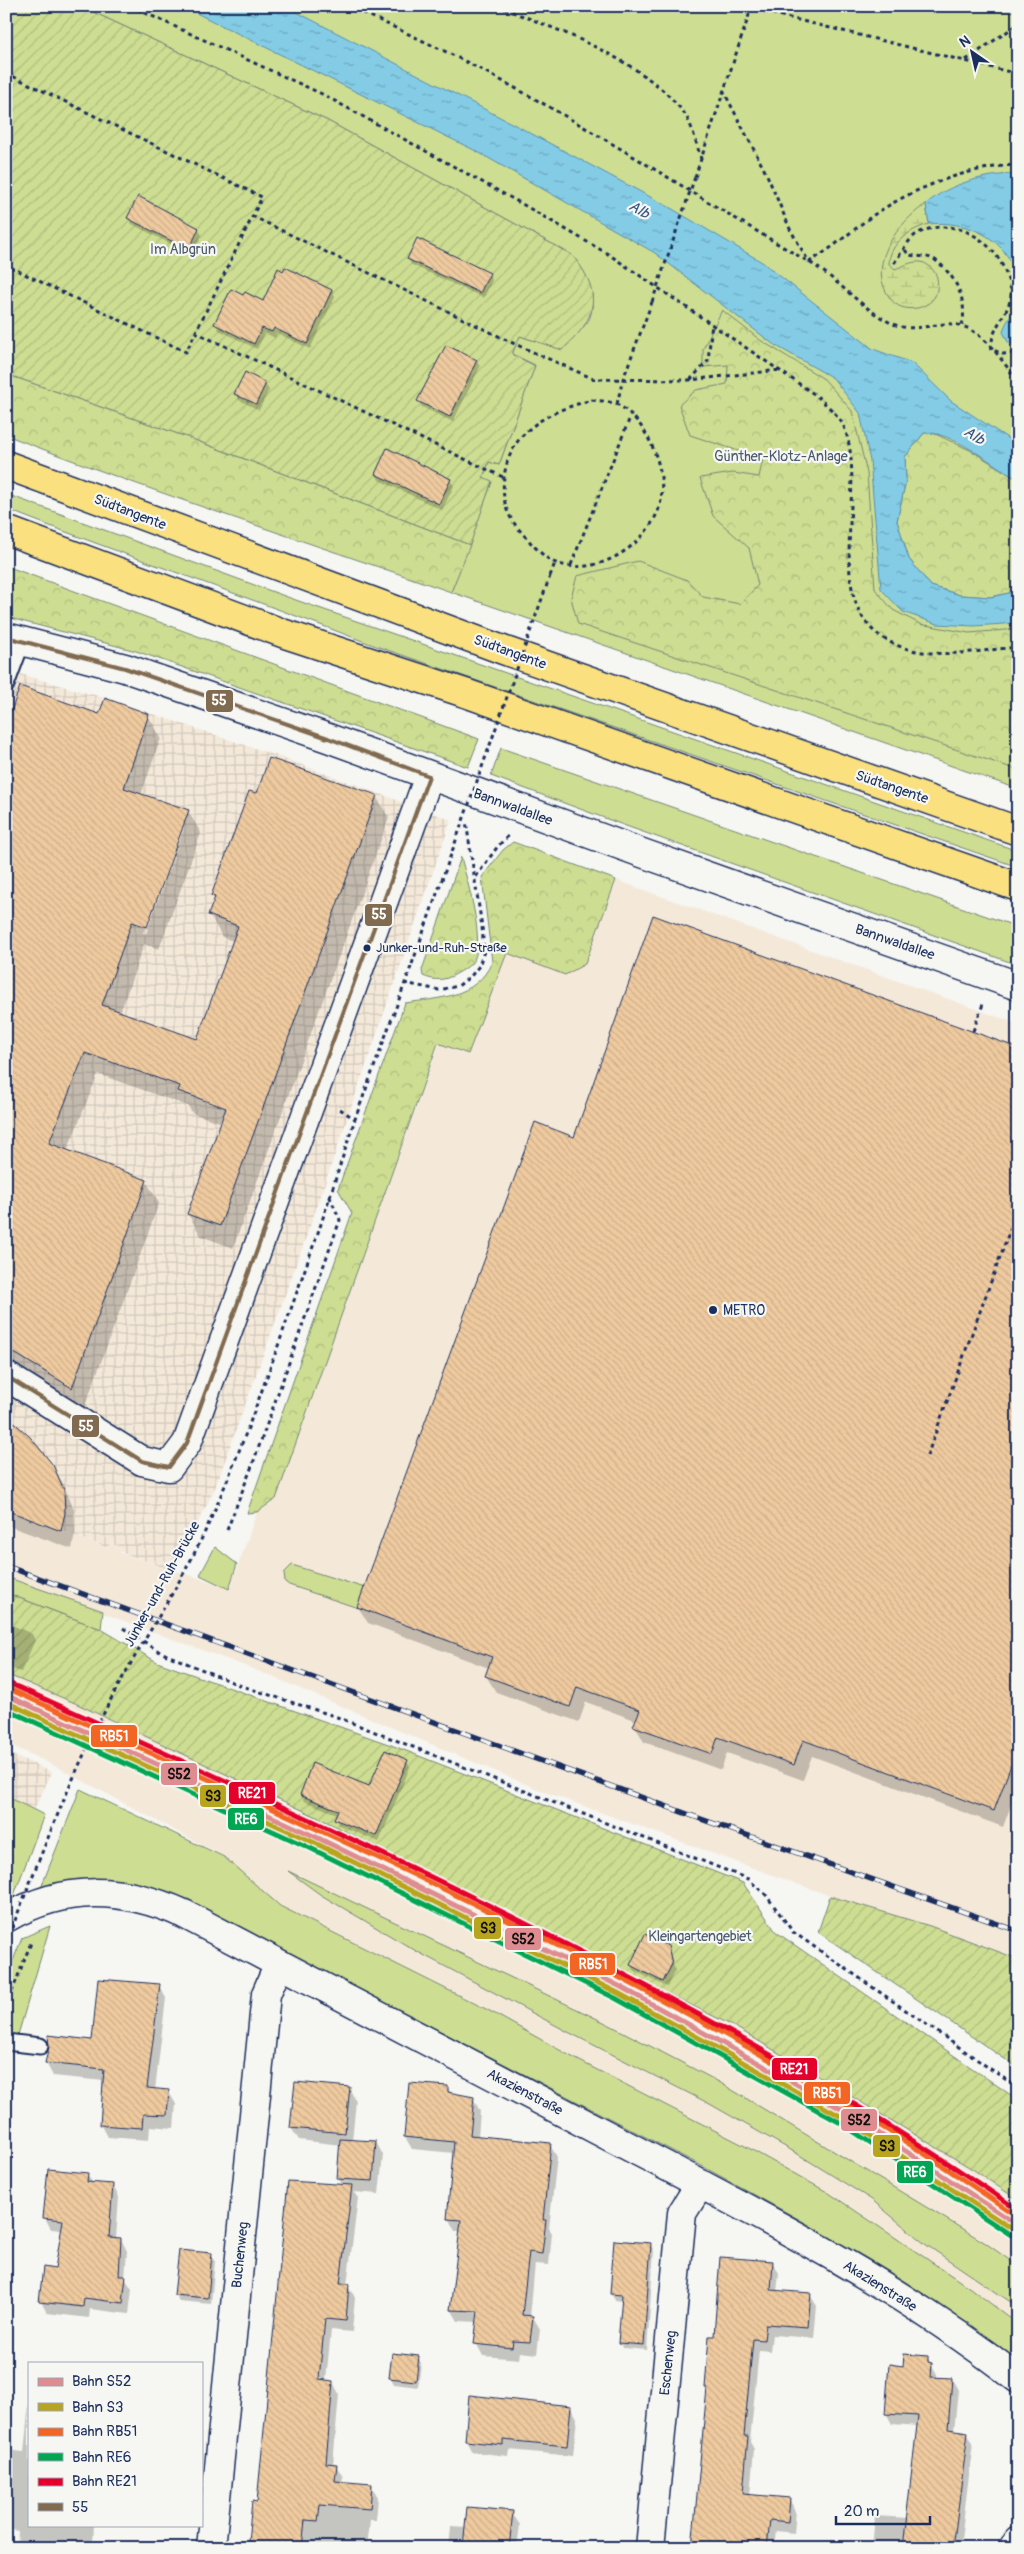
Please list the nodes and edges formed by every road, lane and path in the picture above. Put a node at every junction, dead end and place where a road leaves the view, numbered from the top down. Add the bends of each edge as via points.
1 (130, 6) edge
2 (349, 6) edge
3 (497, 6) edge
4 (741, 6) edge
5 (751, 8) edge
6 (1018, 24) edge
7 (966, 60) junction
8 (6, 73) edge
9 (1018, 74) edge
10 (723, 90) junction
11 (701, 159) junction
12 (1018, 165) edge
13 (252, 216) junction
14 (906, 250) junction
15 (809, 262) junction
16 (894, 262) dead end
17 (6, 265) edge
18 (712, 322) junction
19 (962, 325) junction
20 (195, 332) junction
21 (991, 349) junction
22 (1018, 353) edge
23 (781, 370) junction
24 (623, 379) junction
25 (690, 380) junction
26 (1018, 381) edge
27 (617, 404) junction
28 (631, 415) junction
29 (6, 465) edge
30 (503, 477) junction
31 (6, 530) edge
32 (555, 563) junction
33 (571, 565) junction
34 (14, 640) edge
35 (1018, 647) edge
36 (6, 685) edge
37 (430, 776) junction
38 (459, 787) junction
39 (547, 819) junction
40 (1018, 831) edge
41 (476, 877) junction
42 (1018, 888) edge
43 (404, 983) junction
44 (1018, 986) edge
45 (1012, 1171) dead end
46 (1018, 1173) edge
47 (329, 1195) junction
48 (1018, 1208) edge
49 (6, 1376) edge
50 (927, 1456) dead end
51 (226, 1530) dead end
52 (123, 1628) dead end
53 (34, 1906) junction
54 (6, 1918) edge
55 (6, 1943) edge
56 (279, 1964) junction
57 (6, 2007) edge
58 (6, 2042) edge
59 (40, 2046) dead end
60 (1018, 2088) edge
61 (700, 2184) junction
62 (1018, 2379) edge
63 (1018, 2541) edge
64 (211, 2548) edge
65 (650, 2548) edge
66 (1013, 2548) edge

1 - 18 path via 322,94 608,254
2 - 15 path via 503,81
3 - 11 path via 560,30 621,62 666,92 687,118
4 - 5 path
5 - 7 path
5 - 10 path
6 - 7 path
7 - 9 path
8 - 13 path via 262,197
10 - 11 path
10 - 15 path via 767,175 790,230
11 - 24 path, bridge
12 - 15 path via 955,175 920,191 869,218
13 - 20 path
13 - 24 path via 594,379
14 - 16 path
14 - 19 path via 909,255 935,260 946,272 962,294 965,307
14 - 21 path via 905,245 916,234 946,227 972,234 996,252 1011,296 992,337
15 - 19 path via 851,297 891,323 915,328
17 - 20 path via 186,352
18 - 23 path
18 - 25 path via 708,361
19 - 21 path via 982,337
20 - 30 path
21 - 22 path via 1003,354
21 - 26 path
23 - 25 path
23 - 35 path via 817,396 838,416 844,427 849,447 851,490 849,579 857,606 867,624 894,644 913,651 944,653
24 - 25 path
24 - 27 path
27 - 28 path
27 - 30 path via 592,400 550,414 524,433 510,455
28 - 33 path
28 - 33 path via 651,442 662,476 659,510 643,537 615,558 584,566
29 - 40 highway, Südtangente via 503,650
30 - 32 path via 506,507 518,529
31 - 42 highway via 286,634 468,694
32 - 33 path
32 - 43 path, Junker-und-Ruh-Brücke, bridge
34 - 36 lane
34 - 37 street, Bannwaldallee via 125,668
37 - 38 street, Bannwaldallee
37 - 49 street via 187,1443 170,1466 142,1461
38 - 39 street, Bannwaldallee
38 - 41 path
39 - 41 path via 514,830
39 - 44 street, Bannwaldallee
41 - 43 path via 484,951 479,966 458,986 439,990
43 - 47 path, Junker-und-Ruh-Brücke
45 - 46 path
47 - 51 path via 340,1220
47 - 55 path, Junker-und-Ruh-Brücke, bridge via 230,1474 186,1570 112,1697 67,1792
48 - 50 path
52 - 60 path via 160,1652 240,1685 337,1717 748,1879 766,1895 794,1932
53 - 54 street, Akazienstraße
53 - 56 street, Akazienstraße via 88,1893 116,1893 142,1898 184,1914
53 - 57 path via 34,1929 29,1951
56 - 61 street, Akazienstraße
56 - 64 street, Buchenweg via 266,1994
58 - 59 lane
61 - 62 street, Akazienstraße via 791,2231 992,2358
61 - 65 street, Eschenweg via 682,2213
63 - 66 street

